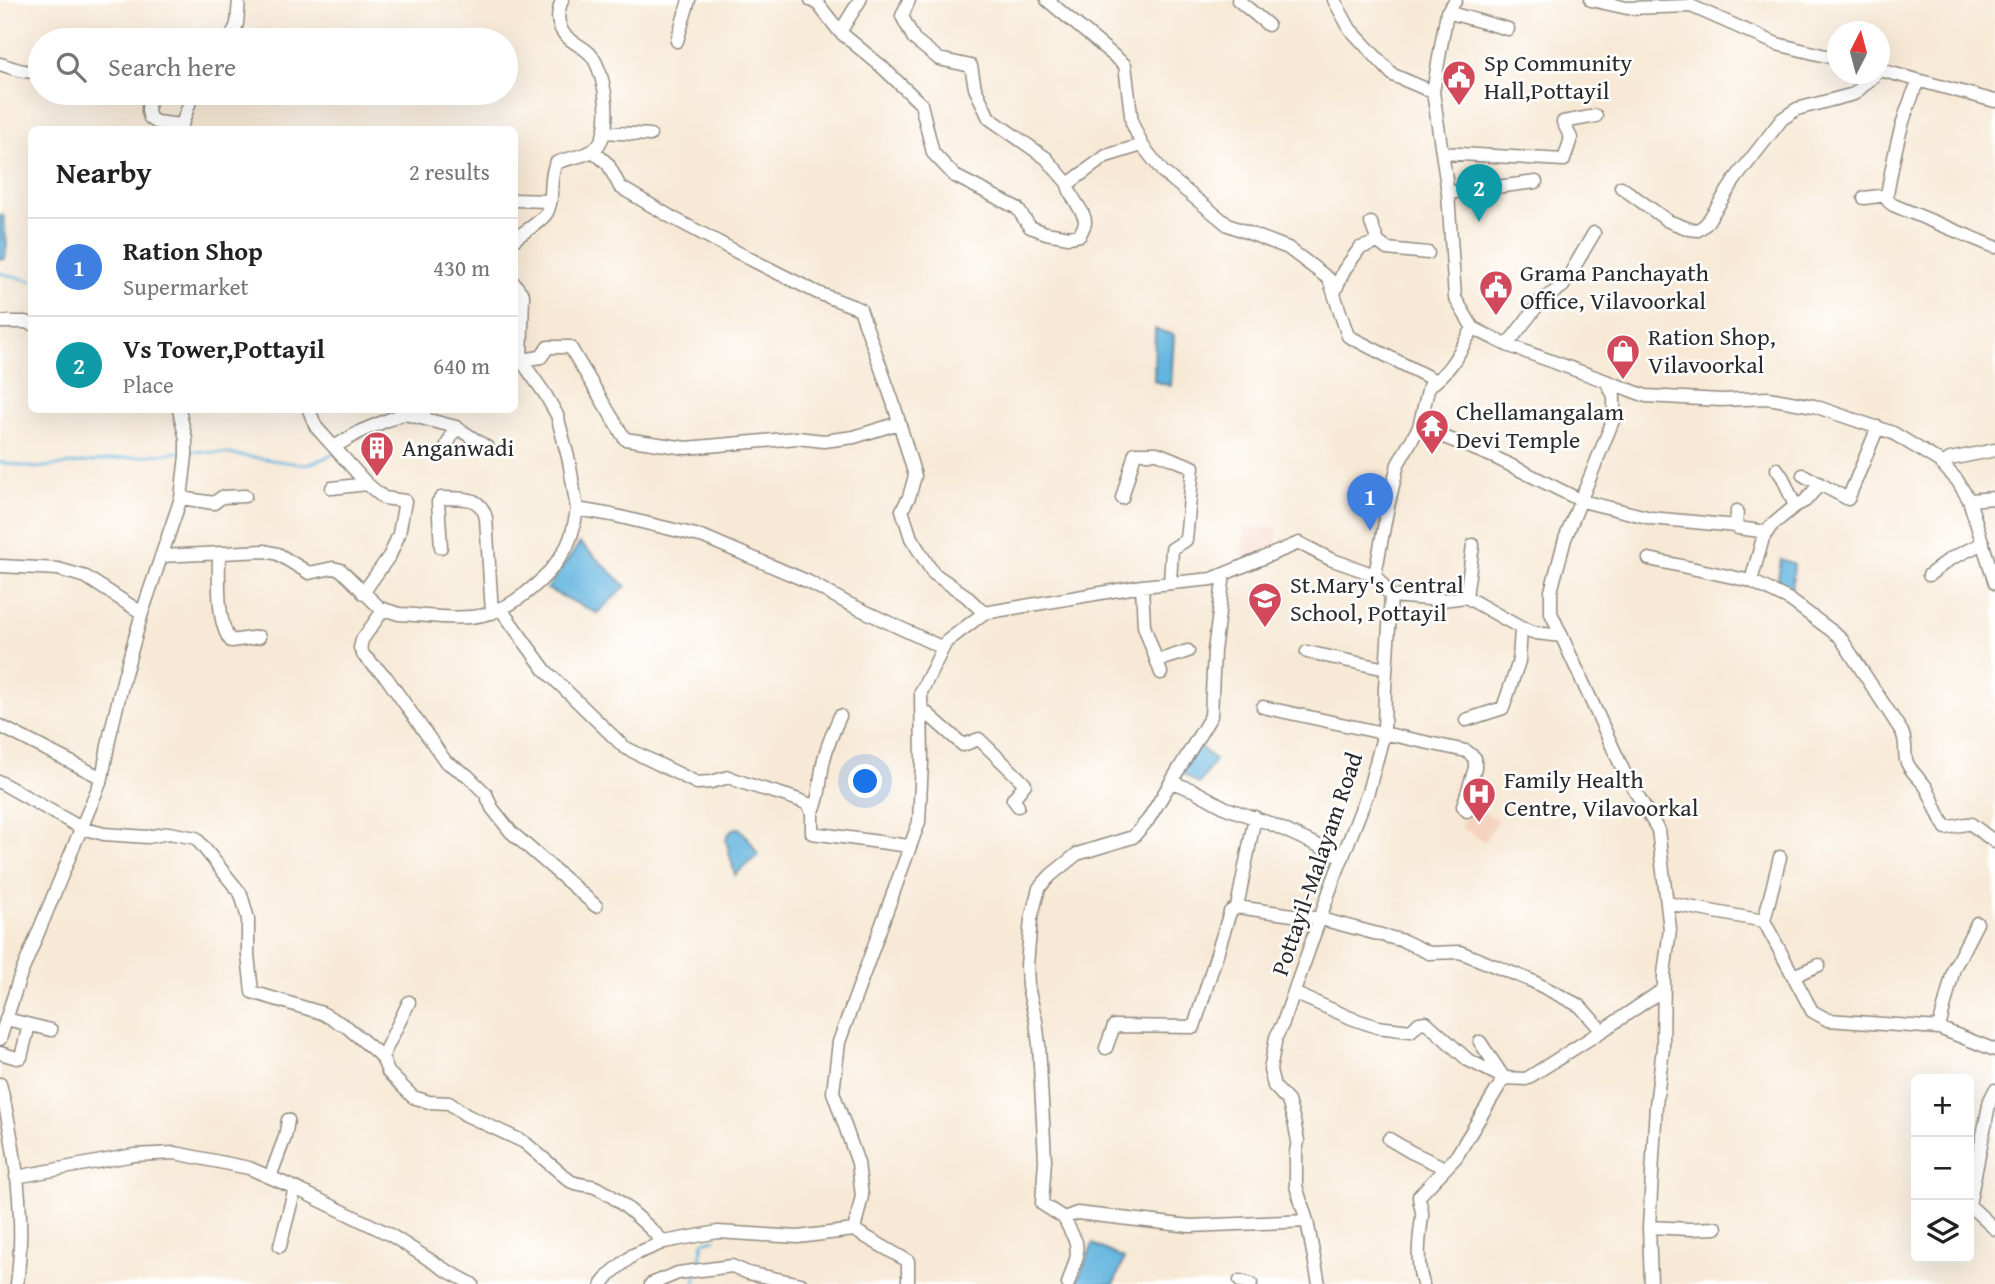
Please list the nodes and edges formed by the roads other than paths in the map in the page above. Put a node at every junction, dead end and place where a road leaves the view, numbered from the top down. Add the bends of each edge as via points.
1 (239, 0) edge
2 (562, 0) edge
3 (689, 0) edge
4 (811, 0) edge
5 (860, 0) edge
6 (909, 0) edge
7 (1047, 0) edge
8 (1238, 0) edge
9 (1334, 0) edge
10 (1456, 0) edge
11 (1591, 0) edge
12 (1447, 12) junction
13 (1268, 25) dead end
14 (235, 28) edge
15 (1508, 29) dead end
16 (840, 32) junction
17 (677, 41) dead end
18 (1827, 56) edge
19 (0, 64) edge
20 (28, 71) edge
21 (1890, 74) edge
22 (1919, 81) junction
23 (1865, 84) edge
24 (1433, 92) junction
25 (1994, 98) edge
26 (148, 105) edge
27 (188, 105) edge
28 (1596, 116) dead end
29 (175, 126) edge
30 (180, 126) edge
31 (604, 132) junction
32 (650, 135) dead end
33 (1142, 145) junction
34 (593, 151) junction
35 (1442, 153) junction
36 (1536, 182) dead end
37 (1068, 184) junction
38 (1621, 187) dead end
39 (1448, 193) junction
40 (1887, 194) junction
41 (1864, 198) dead end
42 (518, 200) edge
43 (550, 201) junction
44 (1371, 223) dead end
45 (1594, 233) dead end
46 (518, 236) edge
47 (1378, 243) junction
48 (1995, 247) edge
49 (1429, 253) dead end
50 (518, 288) edge
51 (1334, 293) junction
52 (0, 322) edge
53 (28, 323) edge
54 (1473, 328) junction
55 (1507, 345) junction
56 (519, 362) edge
57 (1606, 381) junction
58 (1436, 382) junction
59 (180, 413) edge
60 (310, 413) edge
61 (424, 414) edge
62 (899, 423) junction
63 (456, 427) junction
64 (1419, 427) junction
65 (1878, 427) junction
66 (446, 447) dead end
67 (488, 448) dead end
68 (336, 450) junction
69 (1995, 450) edge
70 (1943, 464) junction
71 (1777, 469) dead end
72 (1803, 475) dead end
73 (367, 484) junction
74 (1820, 484) junction
75 (332, 488) dead end
76 (245, 495) dead end
77 (181, 498) junction
78 (1122, 498) dead end
79 (1995, 498) edge
80 (1969, 500) junction
81 (1582, 501) junction
82 (1795, 506) junction
83 (577, 509) junction
84 (1737, 511) dead end
85 (1736, 526) junction
86 (1767, 532) junction
87 (1983, 543) junction
88 (1473, 545) dead end
89 (441, 547) dead end
90 (219, 553) junction
91 (161, 556) junction
92 (1649, 559) dead end
93 (0, 566) edge
94 (1224, 574) junction
95 (1375, 575) junction
96 (1930, 575) dead end
97 (1751, 581) junction
98 (1170, 583) junction
99 (1995, 583) edge
100 (1142, 586) junction
101 (363, 593) junction
102 (1391, 596) junction
103 (1466, 597) junction
104 (384, 609) junction
105 (496, 610) junction
106 (142, 613) junction
107 (984, 614) junction
108 (1521, 628) junction
109 (1562, 636) junction
110 (259, 637) dead end
111 (943, 648) junction
112 (1188, 651) dead end
113 (1307, 652) dead end
114 (1386, 669) junction
115 (1262, 707) dead end
116 (921, 708) junction
117 (840, 716) dead end
118 (1466, 720) dead end
119 (0, 726) edge
120 (1384, 733) junction
121 (102, 778) junction
122 (0, 782) edge
123 (1171, 782) junction
124 (1018, 806) dead end
125 (1467, 811) dead end
126 (812, 813) junction
127 (1255, 817) junction
128 (81, 828) junction
129 (1995, 842) edge
130 (909, 846) junction
131 (1343, 857) junction
132 (1780, 857) dead end
133 (1667, 903) junction
134 (596, 906) dead end
135 (1237, 906) junction
136 (1321, 919) junction
137 (1764, 921) junction
138 (1977, 923) dead end
139 (1819, 965) dead end
140 (1793, 976) junction
141 (1664, 989) junction
142 (1294, 993) junction
143 (6, 998) edge
144 (409, 1002) dead end
145 (6, 1019) junction
146 (29, 1026) junction
147 (1938, 1028) junction
148 (51, 1030) dead end
149 (1602, 1031) junction
150 (0, 1038) edge
151 (1480, 1042) dead end
152 (1994, 1047) edge
153 (1106, 1048) dead end
154 (0, 1053) edge
155 (382, 1057) junction
156 (1504, 1078) junction
157 (0, 1084) edge
158 (1995, 1090) edge
159 (288, 1120) dead end
160 (1389, 1139) dead end
161 (1445, 1168) junction
162 (16, 1177) junction
163 (270, 1177) junction
164 (295, 1188) junction
165 (1064, 1218) junction
166 (1307, 1221) junction
167 (1649, 1227) junction
168 (1716, 1228) dead end
169 (1995, 1228) edge
170 (855, 1230) junction
171 (664, 1242) junction
172 (280, 1246) dead end
173 (466, 1283) edge
174 (17, 1284) edge
175 (602, 1284) edge
176 (651, 1284) edge
177 (801, 1284) edge
178 (908, 1284) edge
179 (1068, 1284) edge
180 (1319, 1284) edge
181 (1423, 1284) edge
182 (1651, 1284) edge

1 - 14 street
2 - 31 street via 557,15 560,29 591,55 599,71 607,106
3 - 17 street
4 - 16 street
5 - 16 street
6 - 37 street via 902,16 914,39 939,59 971,66 989,118 1046,158
7 - 33 street via 1125,65 1132,123
8 - 13 street
9 - 24 street via 1350,29 1393,75
10 - 12 street
11 - 18 street via 1628,8 1691,6 1777,44
12 - 15 street
12 - 24 street
16 - 37 street via 921,104 933,153 955,176 1017,208 1030,227 1069,237 1080,235 1083,214
19 - 20 street
21 - 22 street
22 - 25 street
22 - 40 street via 1898,136
23 - 38 street via 1854,94 1797,109 1782,119 1698,230 1668,221
24 - 35 street
26 - 29 street via 150,118
27 - 30 street
28 - 35 street via 1563,122 1571,138 1564,160
31 - 32 street
31 - 34 street
33 - 37 street via 1106,156
33 - 51 street via 1163,172 1228,225 1288,248 1329,279
34 - 43 street via 556,163
34 - 62 street via 608,164 620,187 752,260 860,309
35 - 39 street
36 - 39 street
39 - 54 street via 1455,298
40 - 41 street
40 - 48 street via 1893,205
42 - 43 street
43 - 46 street via 544,217
44 - 47 street
45 - 55 street via 1563,286 1541,302
47 - 49 street via 1387,249
47 - 51 street via 1360,248 1343,270
50 - 56 street via 523,295
51 - 58 street via 1348,336
52 - 53 street
54 - 55 street
54 - 58 street
55 - 57 street
56 - 62 street via 541,357 548,347 570,347 625,439 686,448 797,438 824,441 854,438
56 - 83 street via 557,415
57 - 65 street via 1646,396 1768,398 1814,406
57 - 81 street via 1614,396 1614,418
58 - 64 street via 1429,386
59 - 77 street via 186,439
60 - 68 street
61 - 63 street
61 - 68 street via 405,414 361,431
62 - 107 street via 915,475 902,510 911,538 933,573
63 - 66 street
63 - 67 street
64 - 81 street via 1494,457
64 - 95 street via 1398,464
65 - 70 street
65 - 74 street via 1848,499
68 - 73 street
69 - 70 street
70 - 80 street
71 - 82 street
72 - 74 street
73 - 75 street
73 - 101 street via 384,498 405,501 390,555
74 - 82 street via 1805,502
76 - 77 street via 222,497 214,503
77 - 91 street
78 - 98 street via 1135,453 1157,453 1193,467 1186,540 1172,549
79 - 80 street
80 - 87 street
81 - 85 street via 1651,518
81 - 109 street via 1565,539 1551,591 1551,614
82 - 86 street
83 - 105 street via 567,547 544,580
83 - 111 street via 704,537
84 - 85 street
85 - 86 street
86 - 97 street
87 - 96 street
87 - 99 street
88 - 103 street
89 - 105 street via 438,502 478,502 486,518
90 - 91 street
90 - 101 street via 265,551 309,573 341,570
90 - 110 street via 220,610 227,638
91 - 106 street
92 - 97 street
93 - 106 street via 58,569 86,578
94 - 95 street via 1299,543
94 - 98 street
94 - 123 street via 1210,716
95 - 102 street
97 - 129 street via 1790,600 1840,637 1902,732 1906,760 1927,788 1939,819 1946,828 1971,824
98 - 100 street
100 - 107 street
100 - 112 street via 1144,626 1159,667
101 - 104 street
102 - 103 street
102 - 114 street, Pottayil-Malayam Road
103 - 108 street
104 - 105 street via 399,614 470,617
104 - 134 street via 362,640 364,656 386,677 446,762 486,794 511,832
105 - 126 street via 545,670 624,747 697,783 729,777 796,798 808,804
106 - 121 street via 116,705
107 - 111 street
108 - 109 street
108 - 118 street via 1518,661 1503,708
109 - 133 street via 1624,772 1658,830
111 - 116 street via 921,692
113 - 114 street
114 - 120 street, Pottayil-Malayam Road
115 - 120 street
116 - 124 street via 963,745 979,739 1025,784 1013,799
116 - 130 street via 919,822
117 - 126 street via 828,743 819,800
119 - 121 street
120 - 125 street via 1466,751 1475,758 1464,806
120 - 131 street, Pottayil-Malayam Road
121 - 128 street
122 - 128 street
123 - 127 street
123 - 165 street via 1133,837 1077,854 1051,875 1040,888 1031,919 1027,965 1039,1045 1045,1160 1042,1204
126 - 130 street via 811,833
127 - 131 street
127 - 135 street
128 - 143 street via 19,979
128 - 155 street via 104,834 149,837 169,833 197,838 241,894 248,919 252,992 322,1013
130 - 170 street via 839,1042 834,1092 859,1163 862,1196
131 - 136 street, Pottayil-Malayam Road
132 - 137 street
133 - 137 street
133 - 141 street via 1670,929
135 - 136 street
135 - 153 street via 1230,912 1194,1027 1114,1026
136 - 142 street, Pottayil-Malayam Road
136 - 149 street via 1404,941 1429,953 1460,952 1580,1006
137 - 140 street
138 - 147 street via 1954,968
139 - 140 street
140 - 147 street via 1812,1011 1828,1020
141 - 149 street
141 - 167 street
142 - 156 street via 1377,1027 1411,1031 1426,1022 1468,1060
142 - 166 street, Pottayil-Malayam Road via 1276,1037 1270,1070 1274,1086 1289,1101 1294,1121 1296,1186
143 - 145 street
144 - 155 street
145 - 146 street
145 - 150 street
146 - 148 street
146 - 154 street via 21,1057
147 - 152 street
149 - 156 street via 1526,1079
151 - 156 street
155 - 171 street via 388,1072 413,1097 449,1103 524,1142 570,1181 606,1193
156 - 161 street via 1473,1132
157 - 162 street
158 - 169 street via 1969,1205
159 - 163 street
160 - 161 street
161 - 181 street via 1419,1196
162 - 163 street via 134,1155 175,1153 249,1168
162 - 174 street via 21,1220
163 - 164 street
164 - 172 street
164 - 173 street via 389,1234
165 - 166 street via 1077,1213 1190,1226
165 - 179 street via 1076,1242 1077,1256
166 - 180 street, Pottayil-Malayam Road
167 - 168 street
167 - 182 street
170 - 171 street via 798,1237 718,1232
170 - 178 street via 908,1261
171 - 175 street via 633,1255
176 - 177 street via 678,1273 732,1266

